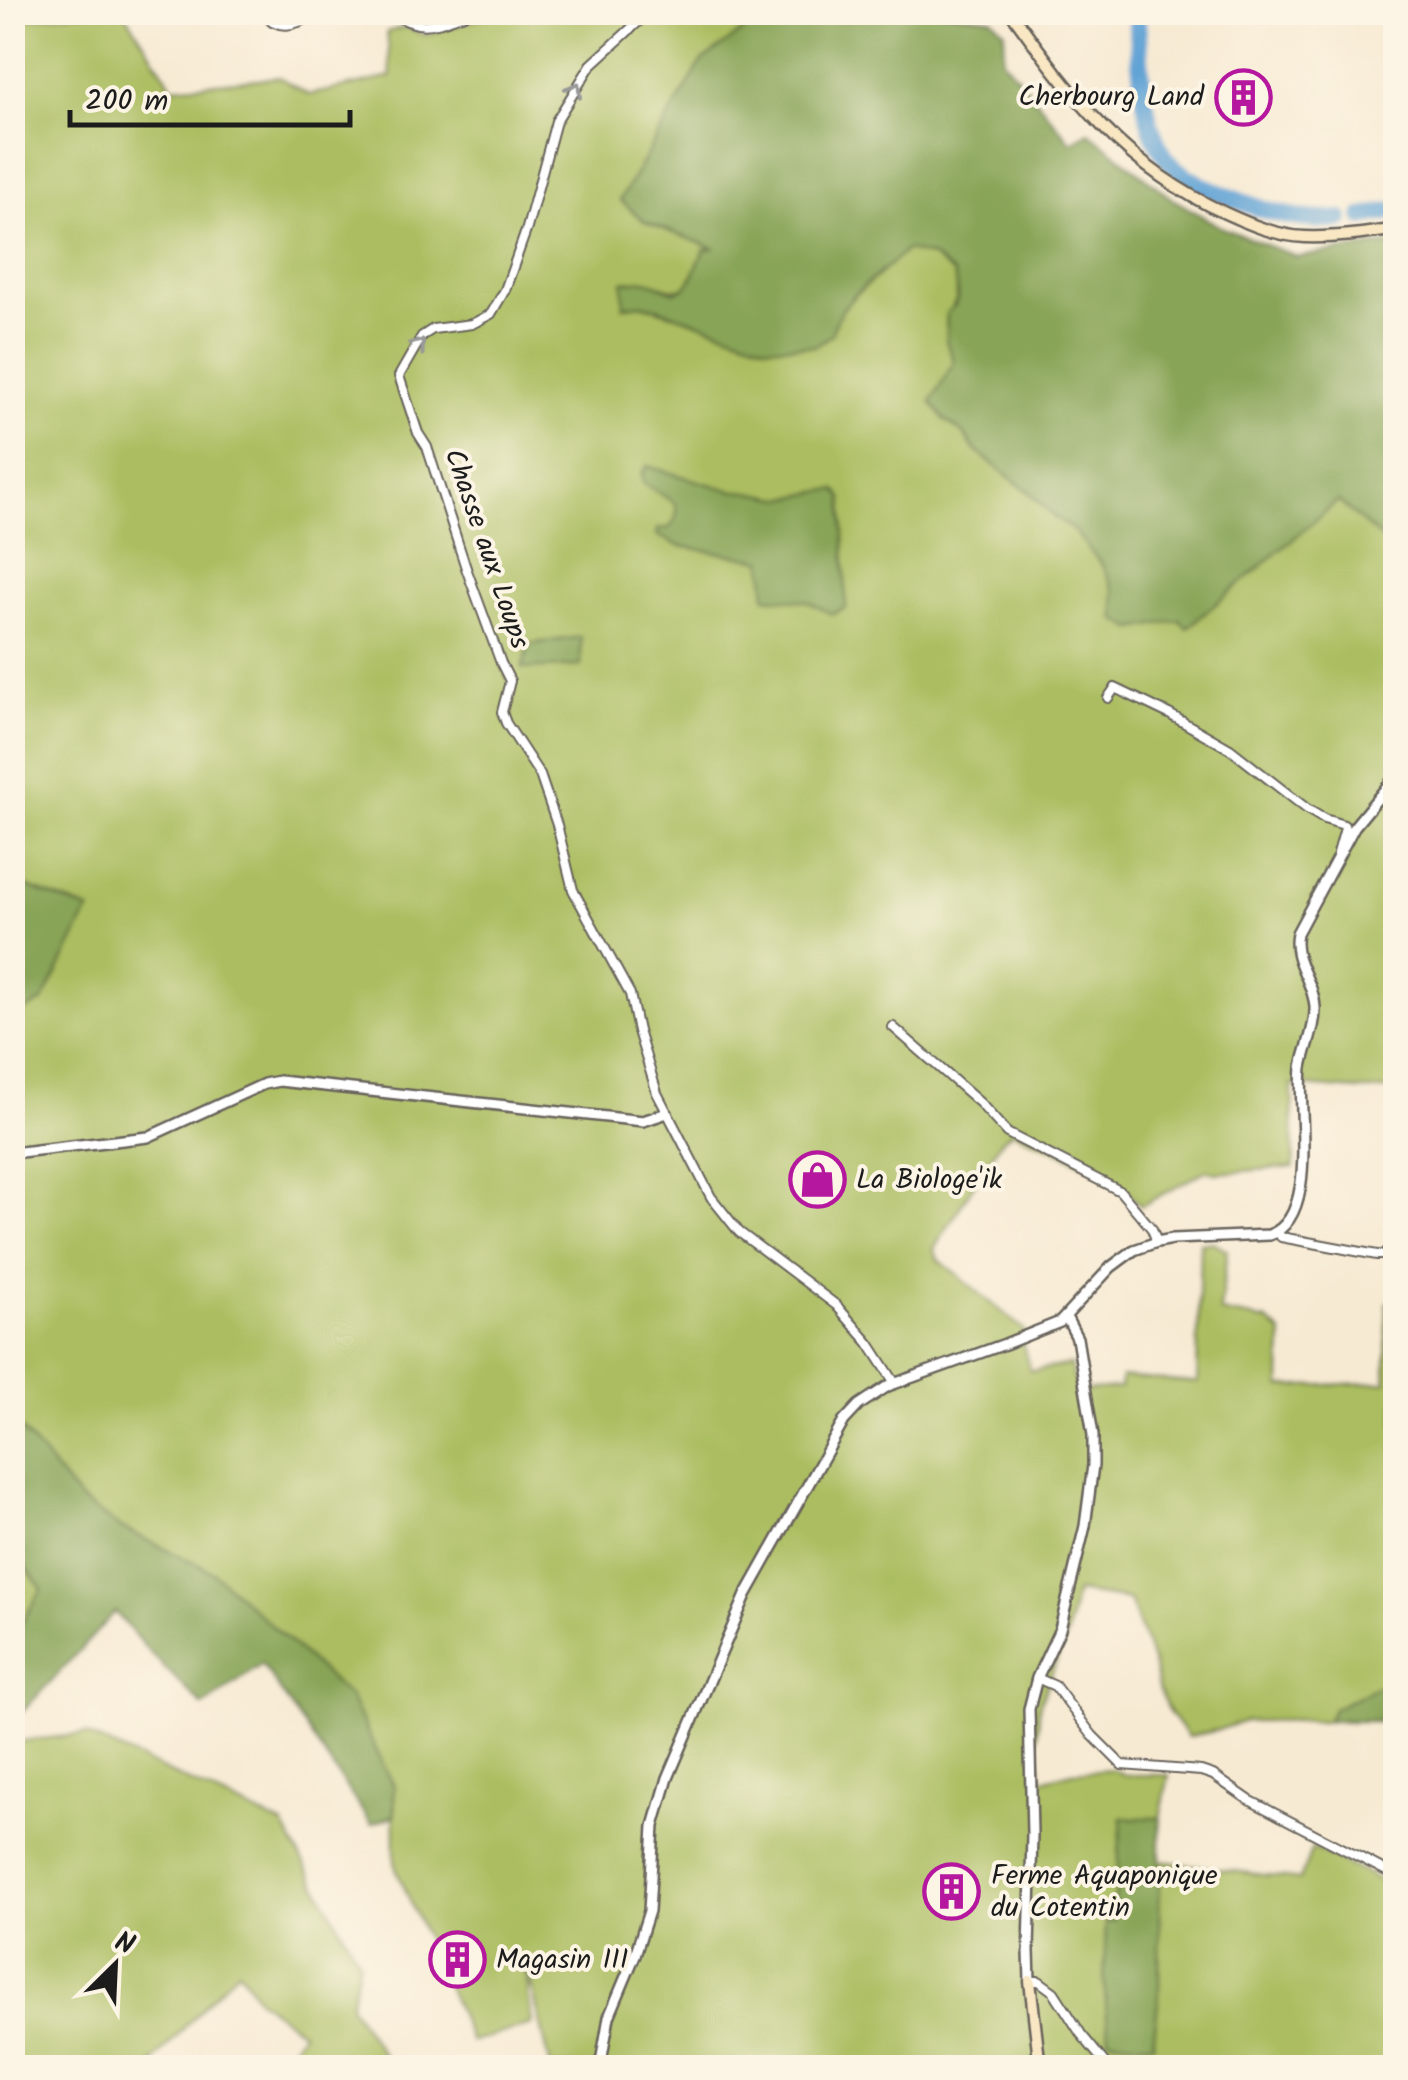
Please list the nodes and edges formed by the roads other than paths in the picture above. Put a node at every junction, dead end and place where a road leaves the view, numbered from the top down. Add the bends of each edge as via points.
1 (261, 12) edge
2 (321, 12) edge
3 (390, 12) edge
4 (470, 12) edge
5 (649, 12) edge
6 (1013, 16) edge
7 (1396, 228) edge
8 (1108, 698) dead end
9 (1396, 776) edge
10 (1338, 854) junction
11 (893, 1026) dead end
12 (667, 1113) junction
13 (12, 1153) edge
14 (1278, 1232) junction
15 (1157, 1242) junction
16 (1396, 1245) edge
17 (1066, 1317) junction
18 (895, 1383) junction
19 (1037, 1678) junction
20 (1396, 1876) edge
21 (1030, 1981) junction
22 (600, 2068) edge
23 (1040, 2068) edge
24 (1109, 2068) edge

1 - 2 street via 283,26
3 - 4 street via 421,26
12 -> 5 street, Chasse aux Loups via 630,994 573,890 540,774 506,724 502,712 510,681 399,376 422,336 491,314 527,228 556,121 591,65
6 - 7 main road via 1097,121 1187,195 1252,226 1302,237
8 - 10 street via 1115,688 1169,714 1230,749 1308,809 1344,825
9 - 10 street
10 - 14 street via 1295,940 1315,1013 1302,1064 1300,1192
11 - 15 street via 1007,1132 1120,1190
12 - 13 street via 643,1121 279,1081 148,1137
12 - 18 street, Chasse aux Loups via 711,1196 739,1232 836,1305
14 - 15 street
14 - 16 street via 1378,1255
15 - 17 street via 1111,1267
17 - 18 street
17 - 19 street via 1077,1338 1091,1419 1092,1483 1060,1629
18 - 22 street via 844,1421 724,1644 662,1794 649,1911 609,2017
19 - 20 street via 1055,1686 1122,1764 1213,1775
19 - 21 street via 1028,1719
21 - 23 main road
21 - 24 street via 1054,1992

